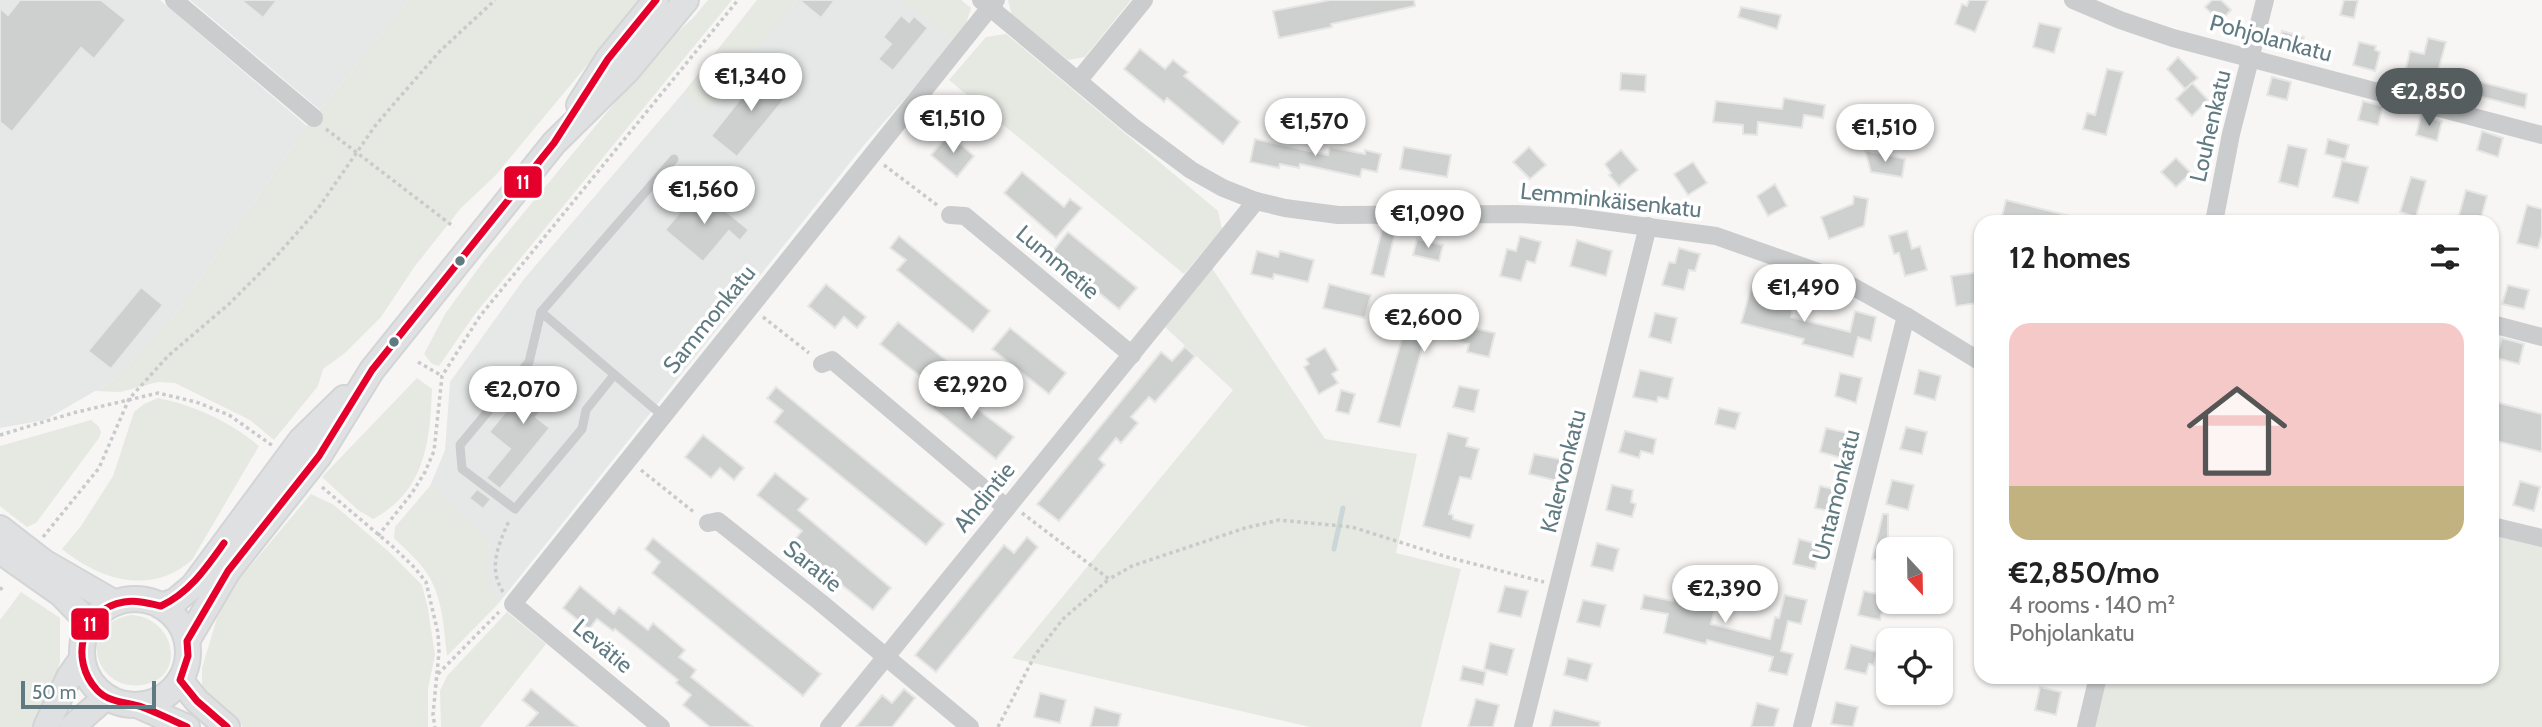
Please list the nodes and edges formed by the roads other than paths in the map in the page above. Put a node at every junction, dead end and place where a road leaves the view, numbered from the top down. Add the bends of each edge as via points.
1 (174, 0) edge
2 (656, 0) edge
3 (686, 0) edge
4 (1144, 0) edge
5 (2073, 0) edge
6 (2265, 0) edge
7 (989, 3) edge
8 (2250, 58) junction
9 (1078, 80) junction
10 (314, 118) road end
11 (2542, 135) edge
12 (554, 144) junction
13 (674, 159) dead end
14 (1256, 201) junction
15 (950, 215) road end
16 (2215, 215) edge
17 (1648, 226) junction
18 (541, 312) junction
19 (1906, 316) junction
20 (2499, 326) edge
21 (2542, 337) edge
22 (1132, 355) junction
23 (1974, 358) edge
24 (822, 363) road end
25 (372, 370) junction
26 (614, 374) junction
27 (663, 416) junction
28 (1007, 508) junction
29 (708, 523) road end
30 (0, 528) edge
31 (2499, 528) edge
32 (2542, 538) edge
33 (0, 551) edge
34 (115, 603) junction
35 (513, 604) joint
36 (161, 606) junction
37 (90, 624) junction
38 (187, 641) junction
39 (884, 657) junction
40 (81, 660) junction
41 (180, 680) junction
42 (2096, 684) edge
43 (106, 697) junction
44 (137, 705) junction
45 (46, 727) edge
46 (72, 727) edge
47 (187, 727) edge
48 (227, 727) edge
49 (662, 727) edge
50 (829, 727) edge
51 (970, 727) edge
52 (1524, 727) edge
53 (1802, 727) edge
54 (2086, 727) edge

1 - 10 street
2 - 12 main road via 608,59
3 - 12 main road via 627,72
4 - 9 street
5 - 8 street, Pohjolankatu via 2173,38
6 - 8 street, Louhenkatu
7 - 9 street, Lemminkäisenkatu
7 - 27 street, Sammonkatu
8 - 11 street, Pohjolankatu
8 - 16 street, Louhenkatu
9 - 14 street, Lemminkäisenkatu via 1191,170
12 - 25 main road
13 - 18 lane
14 - 17 street, Lemminkäisenkatu via 1338,215 1518,214
14 - 22 street, Ahdintie
15 - 22 street, Lummetie via 965,216
17 - 19 street, Lemminkäisenkatu via 1716,236 1789,261 1840,280
17 - 52 street, Kalervonkatu
18 - 26 lane
18 - 26 lane via 529,362 460,445 462,469 515,509 582,429 586,410
19 - 23 street, Lemminkäisenkatu
19 - 53 street, Untamonkatu
20 - 21 street
22 - 28 street, Ahdintie
24 - 28 street via 832,360
25 - 36 main road via 301,440 193,586
25 - 38 main road via 319,456 228,571
26 - 27 lane
27 - 35 street, Sammonkatu
28 - 39 street, Ahdintie
29 - 39 street, Saratie via 718,521
30 - 34 main road via 44,562
31 - 32 street
33 - 37 main road via 61,594
34 - 36 main road via 133,599
34 - 37 main road
35 - 49 street, Levätie
36 - 38 main road via 176,619
37 - 40 main road
38 - 41 main road via 188,656
39 - 50 street, Ahdintie
39 - 51 street
40 - 43 main road via 94,688
40 - 45 main road
41 - 44 main road via 167,694
41 - 48 main road
42 - 54 street
43 - 44 main road
43 - 46 main road
44 - 47 main road

